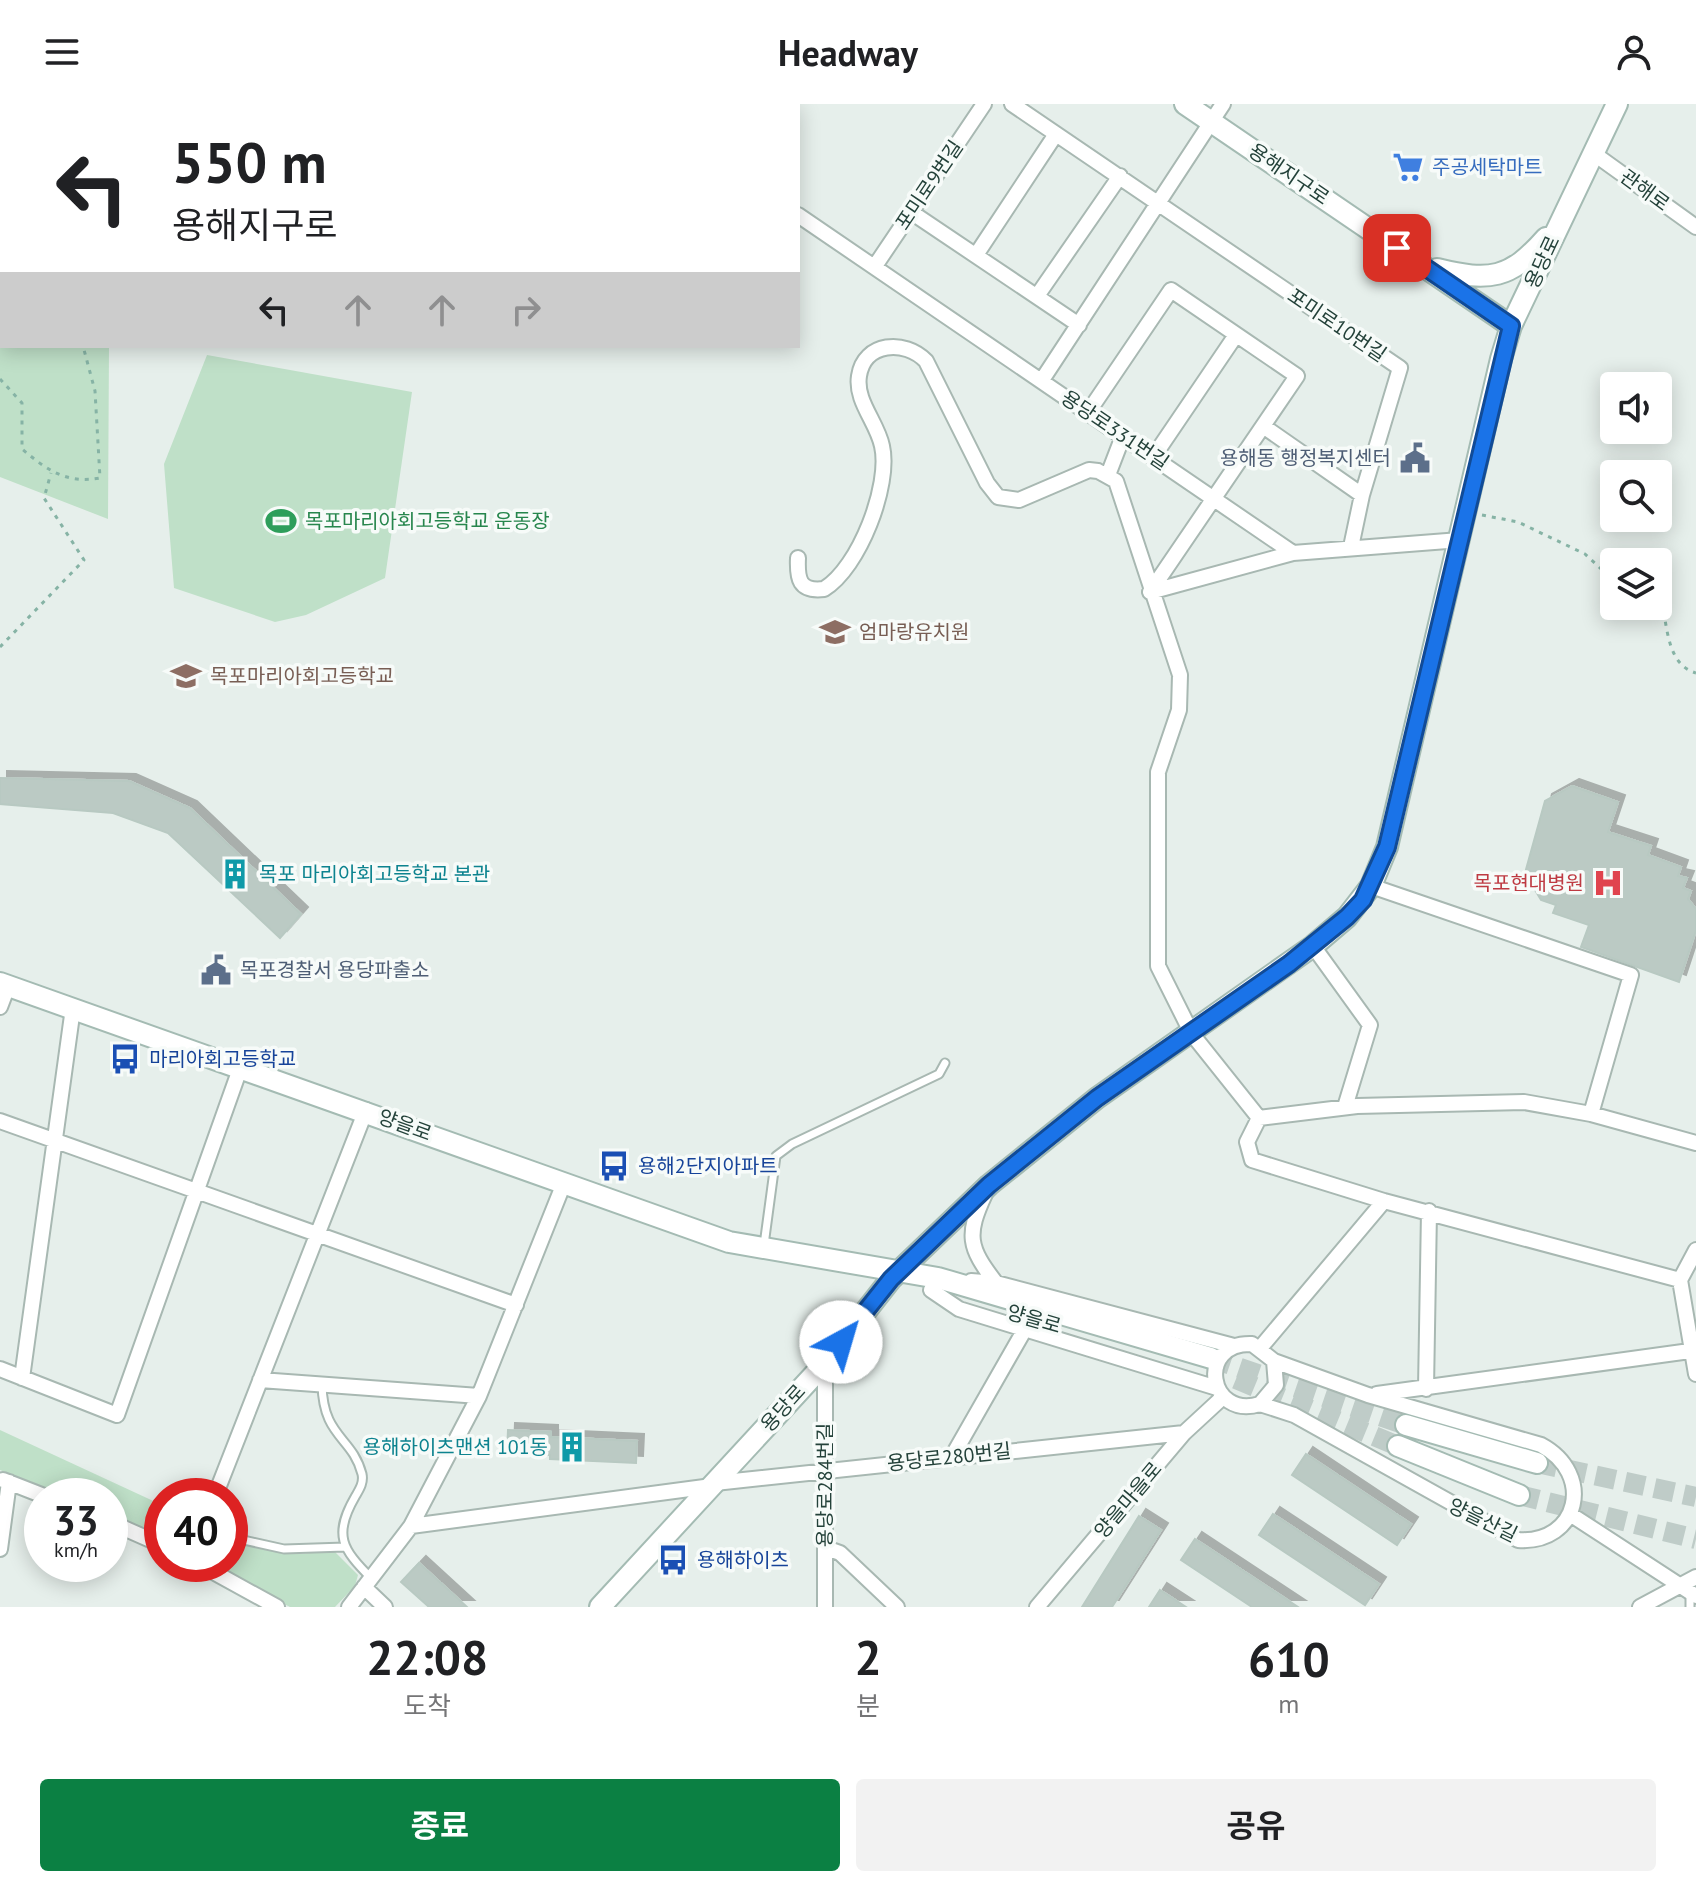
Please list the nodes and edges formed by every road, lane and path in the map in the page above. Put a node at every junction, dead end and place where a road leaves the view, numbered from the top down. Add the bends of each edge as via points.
1 (984, 104) edge
2 (1012, 104) edge
3 (1185, 104) edge
4 (1617, 104) edge
5 (1218, 113) edge
6 (1056, 134) junction
7 (1593, 153) junction
8 (1120, 176) junction
9 (1159, 203) junction
10 (911, 212) junction
11 (800, 216) edge
12 (1562, 220) junction
13 (1694, 224) edge
14 (976, 255) junction
15 (875, 266) junction
16 (1423, 266) junction
17 (1037, 296) junction
18 (1079, 325) junction
19 (1511, 326) junction
20 (1236, 335) junction
21 (84, 348) edge
22 (0, 379) edge
23 (1042, 380) junction
24 (1089, 411) junction
25 (1263, 426) junction
26 (1123, 436) junction
27 (1154, 456) junction
28 (51, 473) junction
29 (1108, 475) junction
30 (1362, 495) junction
31 (1214, 499) junction
32 (1467, 512) junction
33 (1460, 540) junction
34 (1351, 547) junction
35 (1293, 553) junction
36 (798, 558) dead end
37 (1600, 568) edge
38 (1150, 592) junction
39 (1662, 620) edge
40 (0, 647) edge
41 (1696, 673) edge
42 (1371, 886) junction
43 (1313, 946) junction
44 (4, 985) edge
45 (0, 1007) edge
46 (73, 1008) junction
47 (1192, 1034) junction
48 (945, 1063) dead end
49 (241, 1066) junction
50 (1345, 1107) junction
51 (366, 1110) junction
52 (1591, 1114) junction
53 (1259, 1118) junction
54 (0, 1121) edge
55 (56, 1141) junction
56 (1696, 1143) edge
57 (564, 1183) junction
58 (989, 1185) junction
59 (196, 1191) junction
60 (1384, 1201) junction
61 (1429, 1211) junction
62 (317, 1234) junction
63 (763, 1247) junction
64 (1696, 1250) edge
65 (896, 1274) junction
66 (1680, 1280) junction
67 (996, 1283) junction
68 (935, 1284) junction
69 (516, 1305) junction
70 (1025, 1329) junction
71 (1234, 1346) junction
72 (1261, 1347) junction
73 (1690, 1351) junction
74 (1274, 1361) junction
75 (825, 1363) junction
76 (0, 1369) edge
77 (1696, 1374) edge
78 (22, 1378) junction
79 (1215, 1378) junction
80 (260, 1380) junction
81 (322, 1384) junction
82 (1426, 1389) junction
83 (1368, 1395) junction
84 (479, 1396) junction
85 (1260, 1404) junction
86 (1406, 1425) tunnel mouth
87 (1184, 1433) junction
88 (1398, 1446) tunnel mouth
89 (953, 1455) junction
90 (1537, 1463) tunnel mouth
91 (825, 1471) junction
92 (222, 1478) edge
93 (4, 1481) edge
94 (713, 1484) junction
95 (24, 1488) edge
96 (1519, 1495) tunnel mouth
97 (1570, 1514) junction
98 (411, 1526) junction
99 (248, 1541) edge
100 (345, 1547) junction
101 (826, 1548) junction
102 (0, 1549) edge
103 (1696, 1577) edge
104 (232, 1582) edge
105 (368, 1583) junction
106 (1689, 1596) edge
107 (277, 1607) edge
108 (349, 1607) edge
109 (385, 1607) edge
110 (600, 1607) edge
111 (825, 1607) edge
112 (897, 1607) edge
113 (1037, 1607) edge
114 (1640, 1607) edge

1 - 10 street, 포미로9번길
2 - 6 street
3 - 5 street, 용해지구로
4 - 7 street, 용당로
5 - 9 street
5 - 16 street, 용해지구로
6 - 8 street
6 - 14 street
7 - 12 street, 용당로
7 - 13 street, 관해로
8 - 9 street
8 - 17 street
9 - 18 street
9 - 30 street, 포미로10번길 via 1400,368
10 - 14 street
10 - 15 street, 포미로9번길
11 - 15 street, 용당로331번길
12 - 16 street via 1526,260 1502,275 1462,275
12 - 19 street, 용당로
14 - 17 street
15 - 23 street, 용당로331번길
16 - 19 street, 용해지구로
17 - 18 street
18 - 23 street
19 - 32 street, 용당로
20 - 24 street via 1171,290
20 - 25 street via 1297,376
20 - 27 street
21 - 28 path via 95,391 100,478 79,482
22 - 28 path via 22,403 22,449
23 - 24 street, 용당로331번길
24 - 26 street, 용당로331번길
25 - 30 street
25 - 31 street
26 - 27 street, 용당로331번길
26 - 29 street
27 - 31 street, 용당로331번길
28 - 40 path via 44,498 84,560
29 - 36 street via 1089,470 1019,500 998,497 926,361 912,350 884,347 871,354 859,377 861,398 884,460 868,525 849,563 824,589 801,585
29 - 38 street via 1116,481
30 - 34 street, 포미로10번길
31 - 35 street, 용당로331번길
31 - 38 street
32 - 33 street, 용당로
32 - 37 path via 1518,522 1585,554
33 - 34 street
33 - 42 street, 용당로 via 1387,847
34 - 35 street
35 - 38 street
38 - 47 street via 1180,675 1179,710 1158,772 1158,966
39 - 41 path via 1665,636 1688,671
42 - 43 street, 용당로 via 1354,910
42 - 52 street via 1631,975
43 - 47 street, 용당로
43 - 50 street via 1370,1025
44 - 45 street
44 - 46 street, 양을로
46 - 49 street, 양을로
46 - 55 street
47 - 53 street
47 - 58 street, 용당로 via 1097,1098
48 - 63 lane via 939,1074 776,1156
49 - 51 street, 양을로
49 - 59 street
50 - 52 street via 1524,1102
50 - 53 street
51 - 57 street, 양을로
51 - 62 street
52 - 56 street
53 - 60 street via 1247,1142 1252,1160
54 - 55 street
55 - 59 street
55 - 78 street
57 - 63 street, 양을로 via 729,1242
57 - 69 street
58 - 65 street, 용당로
58 - 67 street via 972,1223 973,1254
59 - 62 street
59 - 78 street via 117,1415
60 - 61 street
60 - 72 street
61 - 66 street
61 - 82 street
62 - 69 street
62 - 80 street
63 - 65 street, 양을로
64 - 66 street
65 - 68 street, 양을로
65 - 75 street, 용당로
66 - 73 street
67 - 68 street
67 - 71 street
68 - 70 street via 959,1309
68 - 79 street, 양을로
69 - 84 street
70 - 79 street
70 - 89 street
71 - 72 street
71 - 79 street via 1225,1351
72 - 74 street
73 - 77 street
73 - 82 street
74 - 83 street
74 - 85 street via 1276,1385
75 - 91 street, 용당로284번길
75 - 94 street, 용당로
76 - 78 street
79 - 85 street via 1237,1405
79 - 87 street, 양을마을로
80 - 81 street
80 - 92 street
81 - 84 street
81 - 100 lane via 322,1409 363,1480 342,1523
82 - 83 street
83 - 97 street via 1552,1451 1573,1476 1576,1499
84 - 98 street
85 - 97 street, 양을산길 via 1294,1415 1518,1540 1539,1538
86 - 90 street
87 - 89 street, 용당로280번길
87 - 113 street, 양을마을로
88 - 96 street
89 - 91 street, 용당로280번길
91 - 94 street, 용당로280번길
91 - 101 street, 용당로284번길
93 - 95 street
93 - 102 street
94 - 98 street, 용당로280번길
94 - 110 street, 용당로
97 - 106 street
98 - 105 street
99 - 100 lane via 284,1549
100 - 105 lane
101 - 111 street, 용당로284번길
101 - 112 street via 840,1553
103 - 106 street
104 - 107 street
105 - 108 street
105 - 109 street
106 - 114 street

